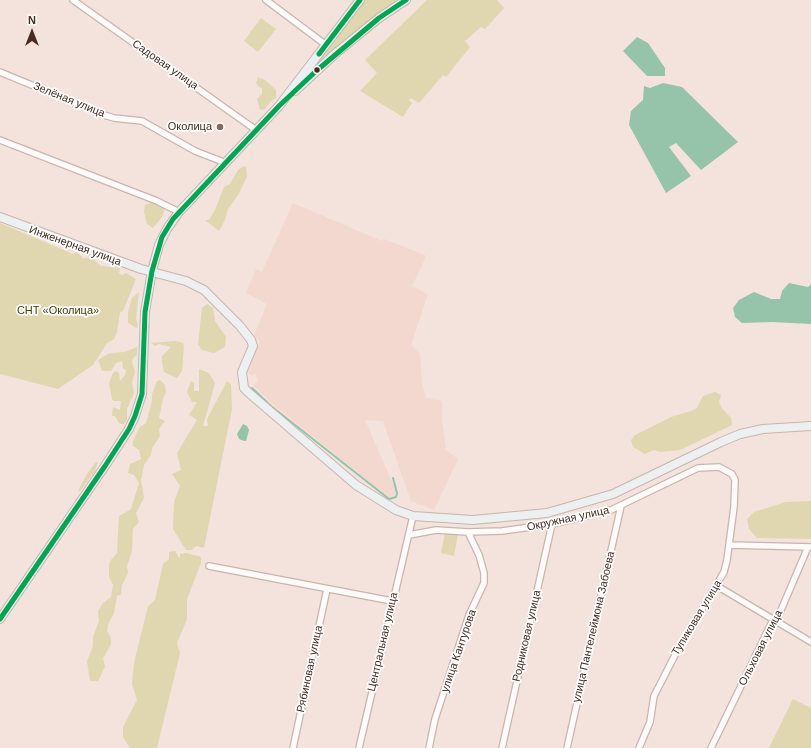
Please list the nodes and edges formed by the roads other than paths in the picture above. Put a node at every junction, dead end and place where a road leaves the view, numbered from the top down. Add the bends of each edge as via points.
1 (73, 0) edge
2 (266, 0) edge
3 (360, 0) edge
4 (406, 0) edge
5 (326, 45) junction
6 (0, 72) edge
7 (279, 106) junction
8 (256, 130) junction
9 (0, 140) edge
10 (226, 163) junction
11 (179, 212) junction
12 (0, 217) edge
13 (152, 271) junction
14 (811, 426) edge
15 (719, 467) joint
16 (622, 506) junction
17 (413, 516) junction
18 (552, 524) junction
19 (468, 532) junction
20 (409, 536) junction
21 (729, 545) junction
22 (810, 547) edge
23 (208, 566) dead end
24 (717, 586) junction
25 (327, 589) junction
26 (392, 601) junction
27 (0, 619) edge
28 (774, 621) junction
29 (811, 642) edge
30 (293, 748) edge
31 (359, 748) edge
32 (429, 748) edge
33 (502, 748) edge
34 (567, 748) edge
35 (639, 748) edge
36 (711, 748) edge

1 - 8 street, Садовая улица
2 - 5 street
3 - 5 street
4 - 7 street via 336,53
5 - 7 street
6 - 10 street, Зелёная улица via 104,115 142,121 202,155
7 - 8 street
8 - 10 street
9 - 11 street
10 - 11 street
11 - 13 street via 162,237
12 - 13 street, Инженерная улица via 134,267
13 - 17 street, Инженерная улица via 186,281 204,290 240,326 253,346 242,372 244,388 249,393 356,485 396,510
13 - 27 street via 145,312 142,394 135,416 105,466
14 - 17 street via 763,429 740,434 613,494 547,513 473,520
15 - 16 street, Окружная улица via 698,468
15 - 21 street, Тупиковая улица via 728,471 735,480
16 - 18 street, Окружная улица
16 - 34 street, улица Пантелеймона Забоева
17 - 20 street, Центральная улица
18 - 19 street, Окружная улица via 502,531
18 - 33 street, Родниковая улица
19 - 20 street, Окружная улица via 436,530
19 - 32 street, улица Кантурова via 479,555 484,583 469,615 435,719
20 - 26 street, Центральная улица
21 - 22 street
21 - 24 street, Тупиковая улица via 726,565
22 - 28 street, Ольховая улица
23 - 25 street
24 - 28 street
24 - 35 street, Тупиковая улица via 675,655 654,696 650,722
25 - 26 street
25 - 30 street, Рябиновая улица
26 - 31 street, Центральная улица
28 - 29 street
28 - 36 street, Ольховая улица

